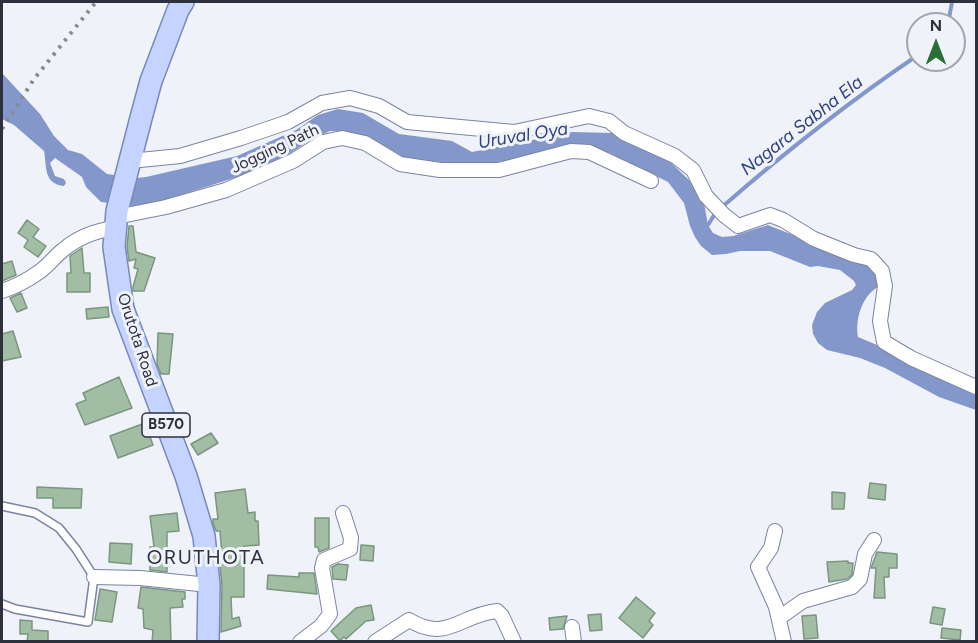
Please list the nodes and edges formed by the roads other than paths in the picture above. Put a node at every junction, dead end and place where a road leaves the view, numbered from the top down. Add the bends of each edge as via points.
1 (183, 2) edge
2 (129, 165) junction
3 (651, 182) dead end
4 (116, 219) junction
5 (2, 291) edge
6 (976, 387) edge
7 (2, 506) edge
8 (343, 513) dead end
9 (776, 531) dead end
10 (874, 540) dead end
11 (94, 577) junction
12 (209, 585) junction
13 (2, 604) edge
14 (779, 618) junction
15 (572, 627) dead end
16 (319, 636) edge
17 (208, 642) edge
18 (300, 642) edge
19 (375, 642) edge
20 (514, 642) edge
21 (574, 642) edge
22 (784, 642) edge

1 - 2 main road, B570 via 152,81
2 - 4 main road, B570
2 - 6 street via 180,156 241,138 288,122 322,103 350,98 379,106 407,122 514,132 590,116 609,121 624,133 675,156 693,170 702,190 738,226 770,215 814,239 871,260 882,271 885,286 880,321 884,342
3 - 4 street, Jogging Path via 589,152 571,151 499,170 440,170 400,164 365,143 342,138 323,142 226,190
4 - 5 street, Jogging Path via 63,249 40,272
4 - 12 main road, Orutota Road / B570 via 115,265 123,309 196,508 204,536
7 - 11 lane via 35,513 59,528
8 - 16 street via 351,538 350,549 324,560 330,614
9 - 14 street via 771,548 758,567
10 - 14 street via 865,554 860,579 852,587 803,601
11 - 12 street
11 - 13 lane via 88,622
12 - 17 main road, Orutota Road / B570
14 - 22 street
15 - 21 street
16 - 18 street
19 - 20 street via 409,620 420,629 437,634 497,611

